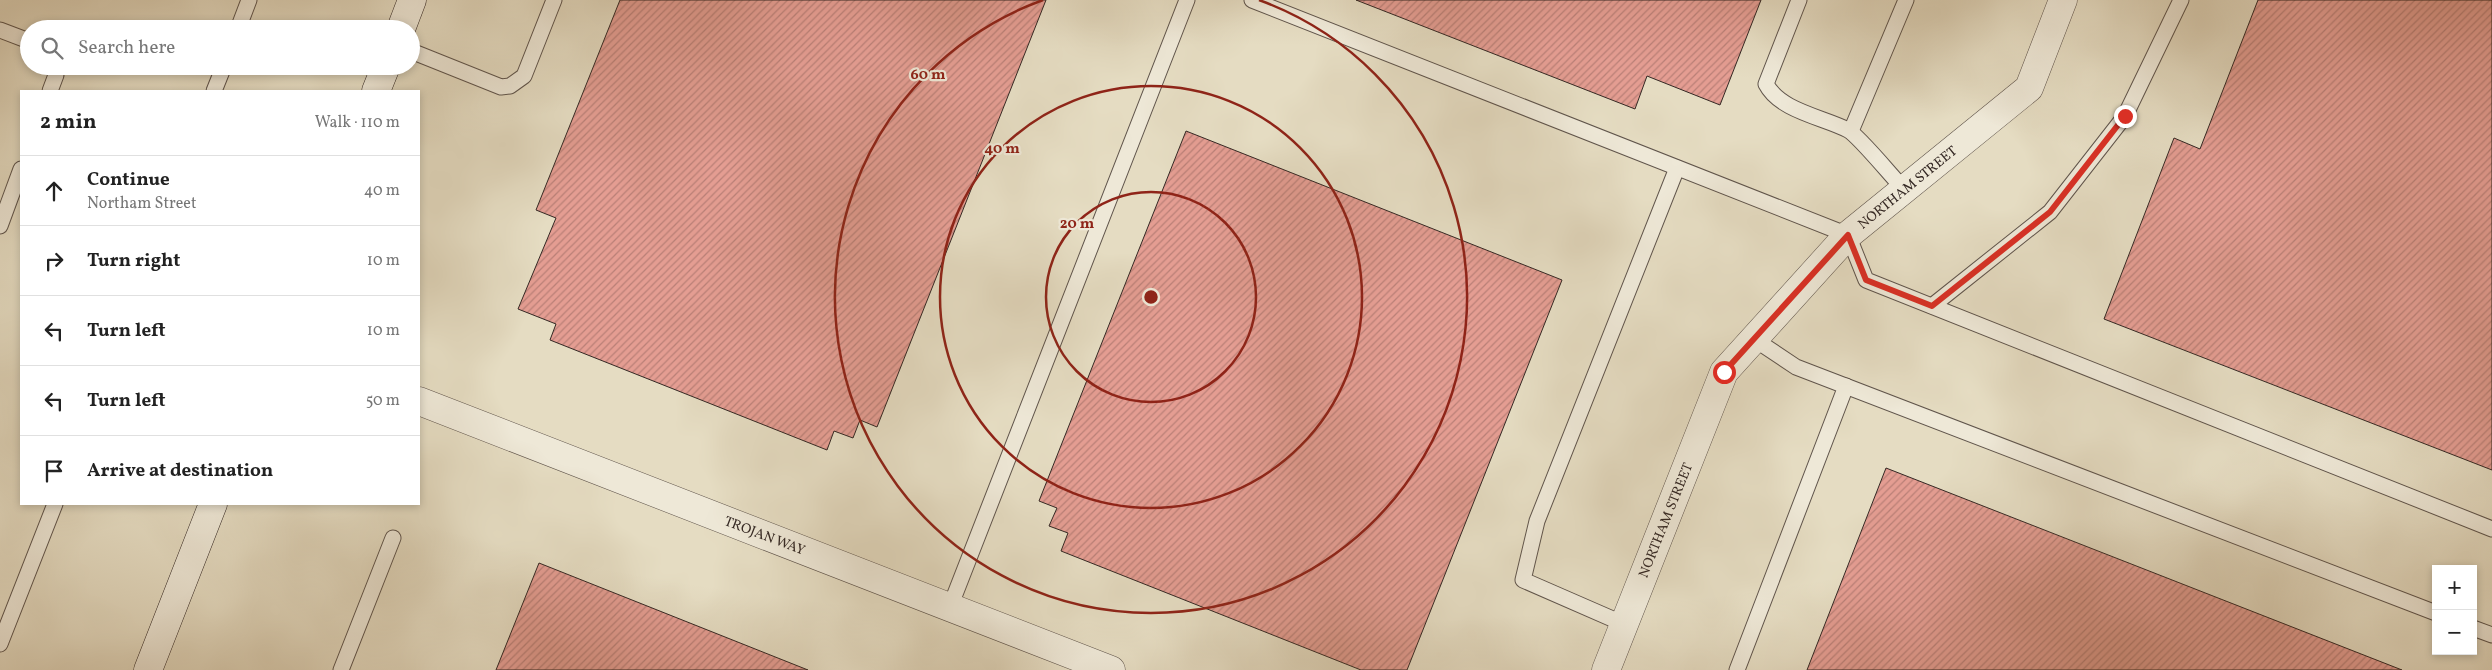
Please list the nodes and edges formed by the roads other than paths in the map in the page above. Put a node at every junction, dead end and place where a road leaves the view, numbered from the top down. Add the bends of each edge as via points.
1 (249, 0) edge
2 (412, 0) edge
3 (554, 0) edge
4 (1187, 0) edge
5 (1252, 0) edge
6 (1799, 0) edge
7 (1906, 0) edge
8 (2063, 0) edge
9 (2181, 0) edge
10 (241, 20) edge
11 (404, 20) edge
12 (0, 30) edge
13 (20, 38) edge
14 (420, 55) edge
15 (56, 75) edge
16 (220, 75) edge
17 (382, 75) edge
18 (50, 90) edge
19 (214, 90) edge
20 (376, 90) edge
21 (1851, 131) junction
22 (1677, 168) junction
23 (20, 171) edge
24 (1904, 189) junction
25 (0, 226) edge
26 (1848, 235) junction
27 (1932, 306) junction
28 (1754, 339) junction
29 (1846, 386) junction
30 (420, 401) edge
31 (54, 505) edge
32 (213, 505) edge
33 (2492, 530) edge
34 (393, 538) dead end
35 (950, 607) junction
36 (2432, 612) edge
37 (1624, 624) junction
38 (2477, 629) edge
39 (2492, 635) edge
40 (0, 644) edge
41 (148, 670) edge
42 (341, 670) edge
43 (1111, 670) edge
44 (1606, 670) edge
45 (1737, 670) edge

1 - 10 lane
2 - 11 street
3 - 14 lane via 524,76 510,86 502,87
4 - 35 lane
5 - 22 lane
6 - 21 lane via 1766,84 1772,95 1785,103
7 - 21 lane
8 - 24 street, NORTHAM STREET via 2029,88
9 - 27 lane via 2125,116 2050,212
12 - 13 lane
15 - 18 lane
16 - 19 lane
17 - 20 street
21 - 24 lane
22 - 26 lane
22 - 37 lane via 1537,521 1523,580
23 - 25 lane
24 - 26 street, NORTHAM STREET
26 - 27 lane via 1866,280
26 - 28 street, NORTHAM STREET
27 - 33 lane
28 - 29 lane via 1796,367
28 - 37 street, NORTHAM STREET via 1724,372
29 - 36 lane
29 - 45 lane
30 - 35 street, TROJAN WAY
31 - 40 lane
32 - 41 street
34 - 42 lane
35 - 43 street, TROJAN WAY
37 - 44 street, NORTHAM STREET
38 - 39 lane

